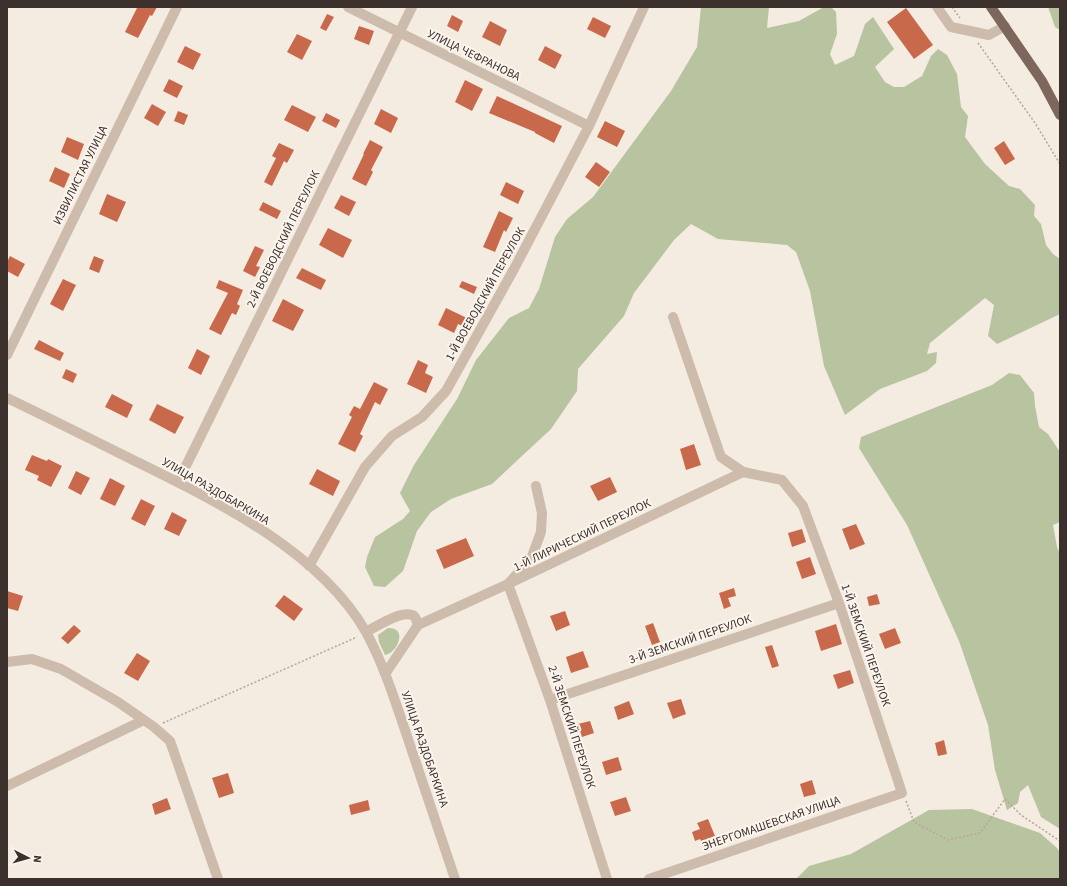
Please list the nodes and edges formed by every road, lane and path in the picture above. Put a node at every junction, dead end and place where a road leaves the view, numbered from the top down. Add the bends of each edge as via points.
1 (177, 7) edge
2 (348, 7) edge
3 (412, 7) edge
4 (644, 7) edge
5 (937, 7) edge
6 (952, 7) edge
7 (992, 7) edge
8 (1005, 26) junction
9 (969, 30) junction
10 (399, 33) junction
11 (1060, 115) edge
12 (589, 126) junction
13 (1060, 164) edge
14 (673, 317) dead end
15 (7, 355) edge
16 (7, 398) edge
17 (743, 472) junction
18 (178, 482) junction
19 (536, 486) dead end
20 (310, 566) junction
21 (508, 584) junction
22 (839, 604) junction
23 (418, 625) junction
24 (366, 632) junction
25 (7, 662) edge
26 (385, 674) junction
27 (550, 700) junction
28 (144, 720) junction
29 (154, 727) junction
30 (7, 786) edge
31 (902, 793) junction
32 (1060, 841) edge
33 (218, 879) edge
34 (455, 879) edge
35 (607, 879) edge
36 (649, 879) edge

1 - 15 street, ИЗВИЛИСТАЯ УЛИЦА
2 - 10 street, УЛИЦА ЧЕФРАНОВА
3 - 10 street, 2-Й ВОЕВОДСКИЙ ПЕРЕУЛОК
4 - 12 street, 1-Й ВОЕВОДСКИЙ ПЕРЕУЛОК
5 - 9 street via 951,26
6 - 9 path
7 - 8 main road
8 - 9 street via 989,35
8 - 11 main road via 1042,81
9 - 13 path
10 - 12 street, УЛИЦА ЧЕФРАНОВА
10 - 18 street, 2-Й ВОЕВОДСКИЙ ПЕРЕУЛОК
12 - 20 street, 1-Й ВОЕВОДСКИЙ ПЕРЕУЛОК via 514,270 446,391 422,417 392,436 365,467
14 - 17 street via 721,457
16 - 18 street, УЛИЦА РАЗДОБАРКИНА
17 - 21 street, 1-Й ЛИРИЧЕСКИЙ ПЕРЕУЛОК
17 - 22 street, 1-Й ЗЕМСКИЙ ПЕРЕУЛОК via 782,480 802,506
18 - 20 street, УЛИЦА РАЗДОБАРКИНА via 245,519
19 - 21 street via 542,513 541,532 531,559
20 - 24 street, УЛИЦА РАЗДОБАРКИНА via 337,593
21 - 23 street, 1-Й ЛИРИЧЕСКИЙ ПЕРЕУЛОК
21 - 27 street, 2-Й ЗЕМСКИЙ ПЕРЕУЛОК
22 - 27 street, 3-Й ЗЕМСКИЙ ПЕРЕУЛОК
22 - 31 street, 1-Й ЗЕМСКИЙ ПЕРЕУЛОК
23 - 24 street via 415,617 408,613
23 - 26 street
24 - 26 street, УЛИЦА РАЗДОБАРКИНА
24 - 29 path
25 - 28 street via 32,659 61,669
26 - 34 street, УЛИЦА РАЗДОБАРКИНА
27 - 35 street, 2-Й ЗЕМСКИЙ ПЕРЕУЛОК
28 - 29 street
28 - 30 street
29 - 33 street via 170,741
31 - 32 path via 914,822 948,840 980,833 1005,800 1021,815
31 - 36 street, ЭНЕРГОМАШЕВСКАЯ УЛИЦА

